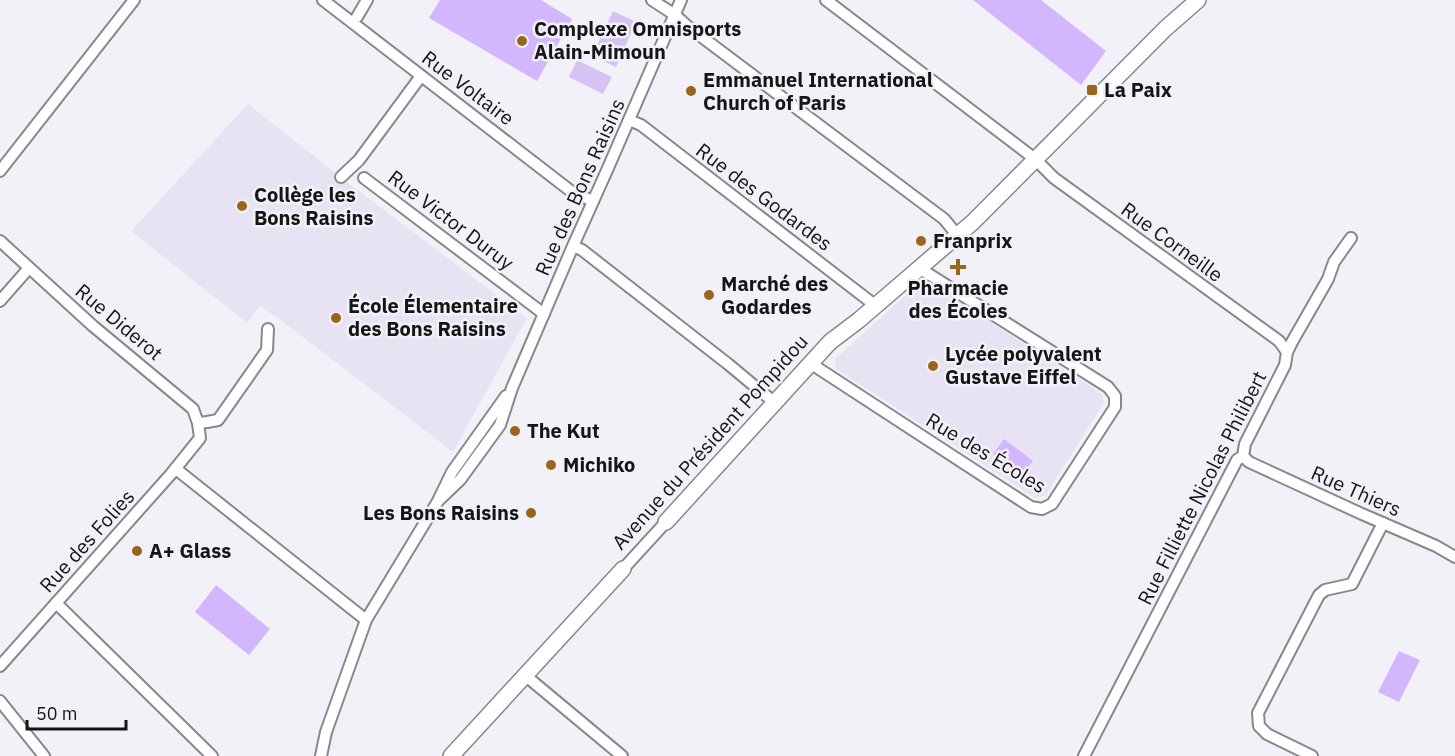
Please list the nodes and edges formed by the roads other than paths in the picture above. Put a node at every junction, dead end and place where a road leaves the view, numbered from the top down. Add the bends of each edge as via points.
1 (134, 0) edge
2 (323, 0) edge
3 (367, 0) edge
4 (652, 0) edge
5 (681, 0) edge
6 (826, 0) edge
7 (1198, 0) edge
8 (675, 15) junction
9 (357, 17) dead end
10 (421, 76) junction
11 (630, 120) junction
12 (1035, 159) junction
13 (0, 171) edge
14 (341, 177) dead end
15 (364, 178) dead end
16 (593, 201) junction
17 (958, 236) junction
18 (1351, 238) dead end
19 (0, 241) edge
20 (573, 246) junction
21 (29, 268) junction
22 (919, 268) junction
23 (0, 301) edge
24 (876, 306) junction
25 (544, 314) junction
26 (268, 329) dead end
27 (1287, 352) junction
28 (810, 363) junction
29 (775, 403) junction
30 (198, 423) junction
31 (200, 438) joint
32 (1243, 456) junction
33 (176, 469) junction
34 (666, 522) joint
35 (1383, 523) junction
36 (1455, 556) edge
37 (623, 569) joint
38 (56, 603) junction
39 (366, 620) junction
40 (0, 666) edge
41 (526, 676) junction
42 (0, 701) edge
43 (44, 756) edge
44 (212, 756) edge
45 (321, 756) edge
46 (451, 756) edge
47 (622, 756) edge
48 (1084, 756) edge
49 (1312, 756) edge

1 - 13 street
2 - 10 street, Rue Voltaire
3 - 9 street
4 - 8 street
5 - 8 street, Rue des Bons Raisins
6 - 12 street, Rue Corneille
7 - 12 street, Avenue du Président Pompidou
8 - 11 street, Rue des Bons Raisins
8 - 17 street via 944,219
10 - 14 street via 359,160
10 - 16 street, Rue Voltaire via 572,192
11 - 16 street, Rue des Bons Raisins
11 - 24 street, Rue des Godardes
12 - 17 street, Avenue du Président Pompidou
12 - 27 street, Rue Corneille via 1050,175 1279,341
15 - 25 street, Rue Victor Duruy
16 - 20 street, Rue des Bons Raisins
17 - 22 street, Avenue du Président Pompidou
18 - 27 street, Rue Filliette Nicolas Philibert via 1334,262
19 - 21 street, Rue Diderot
20 - 25 street, Rue des Bons Raisins
20 - 29 street
21 - 23 street
21 - 30 street, Rue Diderot via 193,408
22 - 24 street, Avenue du Président Pompidou
22 - 28 street, Rue des Écoles via 1108,387 1115,396 1115,407 1052,504 1042,509 1031,507
24 - 28 street, Avenue du Président Pompidou
25 - 39 street, Rue des Bons Raisins via 512,388 452,472
26 - 30 street via 267,350 218,420
27 - 32 street, Rue Filliette Nicolas Philibert via 1285,365 1245,444
28 - 29 street, Avenue du Président Pompidou
29 - 34 street, Avenue du Président Pompidou
30 - 31 street, Rue Diderot
31 - 33 street, Rue des Folies
32 - 35 street, Rue Thiers
32 - 48 street, Rue Filliette Nicolas Philibert
33 - 38 street, Rue des Folies
33 - 39 street
34 - 37 street, Avenue du Président Pompidou
35 - 36 street, Rue Thiers
35 - 49 street via 1352,584 1319,595 1258,713 1259,726 1267,734
37 - 41 street, Avenue du Président Pompidou
38 - 40 street, Rue des Folies
38 - 44 street
39 - 45 street, Rue des Bons Raisins
41 - 46 street, Avenue du Président Pompidou
41 - 47 street
42 - 43 street

